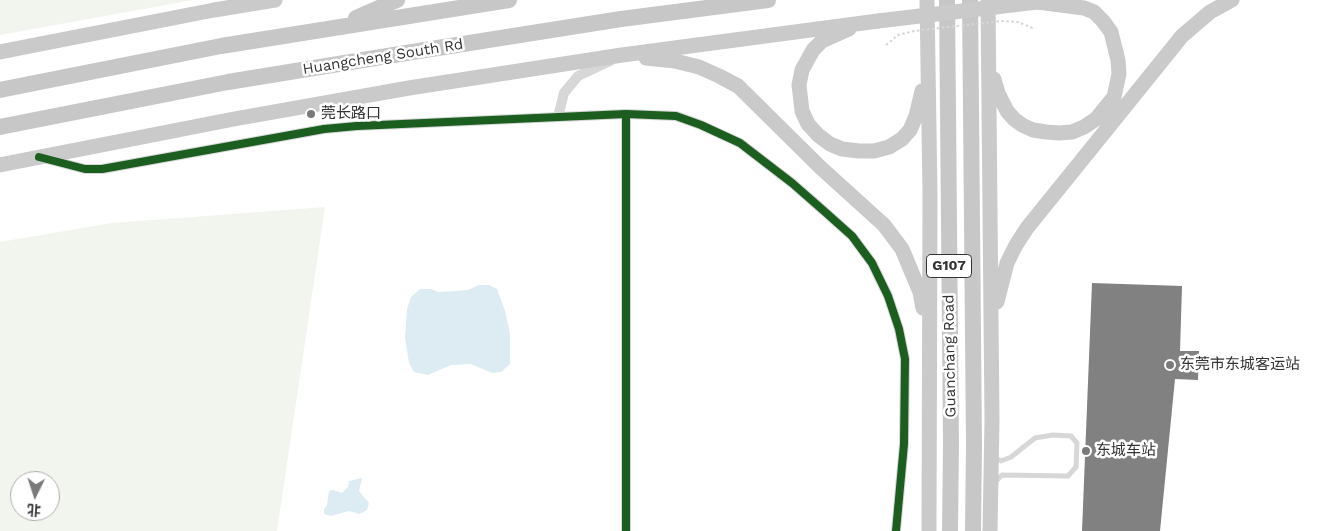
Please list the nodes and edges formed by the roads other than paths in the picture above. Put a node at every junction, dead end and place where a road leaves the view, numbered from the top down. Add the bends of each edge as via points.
1 (275, 0) edge
2 (397, 0) edge
3 (509, 0) edge
4 (768, 0) edge
5 (927, 0) edge
6 (947, 0) edge
7 (970, 0) edge
8 (988, 0) edge
9 (1061, 0) edge
10 (1232, 0) edge
11 (1037, 2) junction
12 (878, 20) junction
13 (336, 28) junction
14 (989, 44) junction
15 (928, 48) junction
16 (0, 52) edge
17 (622, 55) junction
18 (0, 90) edge
19 (626, 114) junction
20 (558, 117) junction
21 (0, 126) edge
22 (39, 157) junction
23 (0, 165) edge
24 (990, 333) junction
25 (929, 337) junction
26 (992, 451) junction
27 (992, 488) junction
28 (626, 531) edge
29 (896, 531) edge
30 (929, 531) edge
31 (950, 531) edge
32 (973, 531) edge
33 (990, 531) edge

1 - 16 main road
2 - 13 highway
3 - 13 highway
4 - 21 highway, Huangcheng South Rd via 397,54 228,82
5 - 15 main road
6 - 31 highway, Guanchang Road / G107
7 - 32 highway, Guanchang Road / G107
8 - 14 main road
9 - 11 main road
10 - 24 main road via 1210,12 1182,36 1027,228 1007,263
11 - 12 main road, bridge
11 - 14 main road via 1094,12 1111,32 1118,60 1117,86 1114,97 1096,119 1072,132 1033,130 1022,125 1008,111 998,93
12 - 15 main road via 822,41 802,70 799,84 802,111 818,136 830,144 842,149 874,151 890,147 902,139 910,130 920,102
12 - 17 main road
13 - 18 highway via 221,46
14 - 24 main road
15 - 25 main road
17 - 20 street via 578,76 564,93
17 - 22 main road via 409,88
17 - 25 main road via 699,67 738,86 884,225 902,249 920,292
19 - 20 street
19 - 28 street
19 - 29 street via 676,116 740,143 792,182 852,236 872,263 888,296 905,359 904,444
20 - 22 street via 324,129 102,169 85,169
22 - 23 main road
24 - 26 main road
25 - 30 main road
26 - 27 main road
26 - 27 lane via 996,460 1001,461 1035,438 1071,436 1077,443 1076,467 1068,476 1002,475
27 - 33 main road

